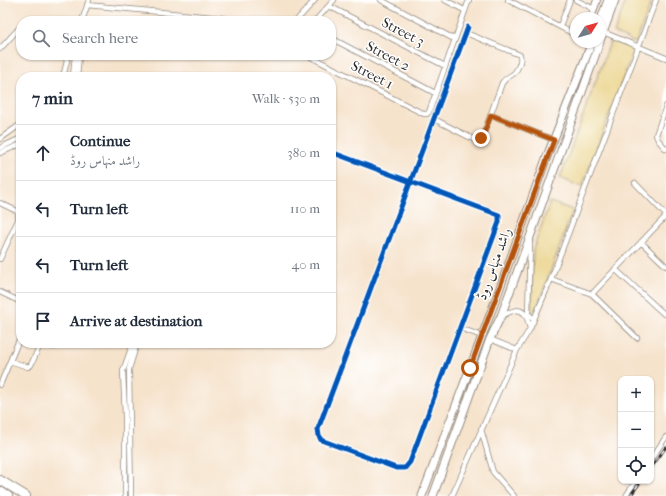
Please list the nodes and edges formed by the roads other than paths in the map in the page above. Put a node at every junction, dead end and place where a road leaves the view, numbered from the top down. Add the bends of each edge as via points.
1 (315, 0) edge
2 (334, 0) edge
3 (381, 0) edge
4 (445, 0) edge
5 (468, 0) edge
6 (508, 0) edge
7 (570, 0) edge
8 (576, 0) edge
9 (597, 0) edge
10 (608, 0) edge
11 (611, 0) edge
12 (615, 0) edge
13 (656, 0) edge
14 (88, 2) edge
15 (329, 6) junction
16 (594, 9) junction
17 (464, 10) junction
18 (593, 12) edge
19 (604, 12) edge
20 (605, 12) edge
21 (84, 16) edge
22 (206, 16) edge
23 (301, 16) edge
24 (320, 16) edge
25 (606, 24) edge
26 (560, 26) junction
27 (468, 27) dead end
28 (16, 31) edge
29 (570, 31) edge
30 (466, 33) junction
31 (606, 33) edge
32 (454, 39) junction
33 (336, 41) edge
34 (638, 46) junction
35 (588, 48) edge
36 (590, 48) edge
37 (598, 48) edge
38 (0, 49) edge
39 (588, 52) junction
40 (666, 58) edge
41 (66, 60) edge
42 (75, 60) edge
43 (79, 60) edge
44 (317, 60) edge
45 (445, 66) junction
46 (64, 72) edge
47 (74, 72) edge
48 (77, 72) edge
49 (435, 93) junction
50 (666, 106) edge
51 (491, 115) junction
52 (434, 120) junction
53 (16, 128) edge
54 (0, 139) edge
55 (16, 140) edge
56 (554, 140) junction
57 (16, 146) edge
58 (0, 148) edge
59 (666, 149) edge
60 (0, 153) edge
61 (336, 154) edge
62 (410, 182) junction
63 (635, 183) dead end
64 (0, 203) edge
65 (16, 211) edge
66 (666, 216) edge
67 (16, 224) edge
68 (530, 237) junction
69 (641, 242) junction
70 (0, 259) edge
71 (666, 266) edge
72 (615, 269) junction
73 (550, 279) junction
74 (0, 292) edge
75 (592, 294) junction
76 (16, 300) edge
77 (664, 314) dead end
78 (501, 316) junction
79 (534, 319) junction
80 (460, 328) junction
81 (530, 329) junction
82 (482, 336) junction
83 (637, 338) dead end
84 (490, 339) junction
85 (16, 347) edge
86 (39, 348) edge
87 (131, 348) edge
88 (135, 348) edge
89 (517, 350) junction
90 (10, 361) junction
91 (0, 385) edge
92 (127, 416) junction
93 (481, 429) junction
94 (666, 437) edge
95 (654, 455) edge
96 (0, 480) edge
97 (634, 484) edge
98 (0, 491) edge
99 (8, 496) edge
100 (26, 496) edge
101 (125, 496) edge
102 (131, 496) edge
103 (422, 496) edge
104 (433, 496) edge
105 (452, 496) edge
106 (514, 496) edge
107 (626, 496) edge

1 - 23 street
2 - 15 street
3 - 32 street
4 - 17 street
5 - 17 street
6 - 26 street
7 - 26 street
8 - 16 street
9 - 16 main road
10 - 19 main road
11 - 20 main road
12 - 25 main road, راشد منہاس روڈ
13 - 34 street
14 - 21 street
14 - 22 street
15 - 24 street
15 - 45 street, Street 3
16 - 18 main road
17 - 32 street
26 - 29 street
27 - 30 street
28 - 38 street
30 - 51 street via 520,55 516,72 502,83
30 - 52 street
31 - 34 street
32 - 45 street
33 - 49 street, Street 2
34 - 40 street
34 - 73 street
35 - 39 main road
36 - 39 main road, راشد منہاس روڈ
37 - 68 main road, راشد منہاس روڈ
39 - 56 main road, راشد منہاس روڈ
41 - 46 street
42 - 47 street
43 - 48 street
44 - 49 street, Street 1 via 424,114 429,112
45 - 49 street
50 - 59 street via 656,135
51 - 52 street via 484,133 477,141
51 - 56 street
52 - 62 street
53 - 54 street
55 - 58 street
56 - 82 main road, راشد منہاس روڈ
57 - 60 street
61 - 62 street
62 - 80 street via 499,215 499,222
62 - 80 street via 318,429 321,440 396,468 405,468 410,462
63 - 66 street
64 - 65 street
66 - 69 street
67 - 70 street
68 - 78 main road, راشد منہاس روڈ
68 - 79 street via 528,314
69 - 71 street
69 - 72 street
72 - 75 street
72 - 77 street
73 - 75 street
73 - 79 street
74 - 76 street
75 - 83 street
78 - 81 street via 515,309 521,310 526,315
78 - 84 main road, راشد منہاس روڈ
79 - 81 street
80 - 82 street
81 - 89 street
82 - 103 main road, راشد منہاس روڈ
84 - 89 street
84 - 104 main road, راشد منہاس روڈ
85 - 90 street
86 - 90 street via 28,367
87 - 92 street via 123,371
88 - 92 street via 129,369
89 - 93 street
90 - 91 street
92 - 101 street
92 - 102 street
93 - 105 street
93 - 106 street via 493,472
94 - 95 street
96 - 100 highway
97 - 107 street
98 - 99 highway

